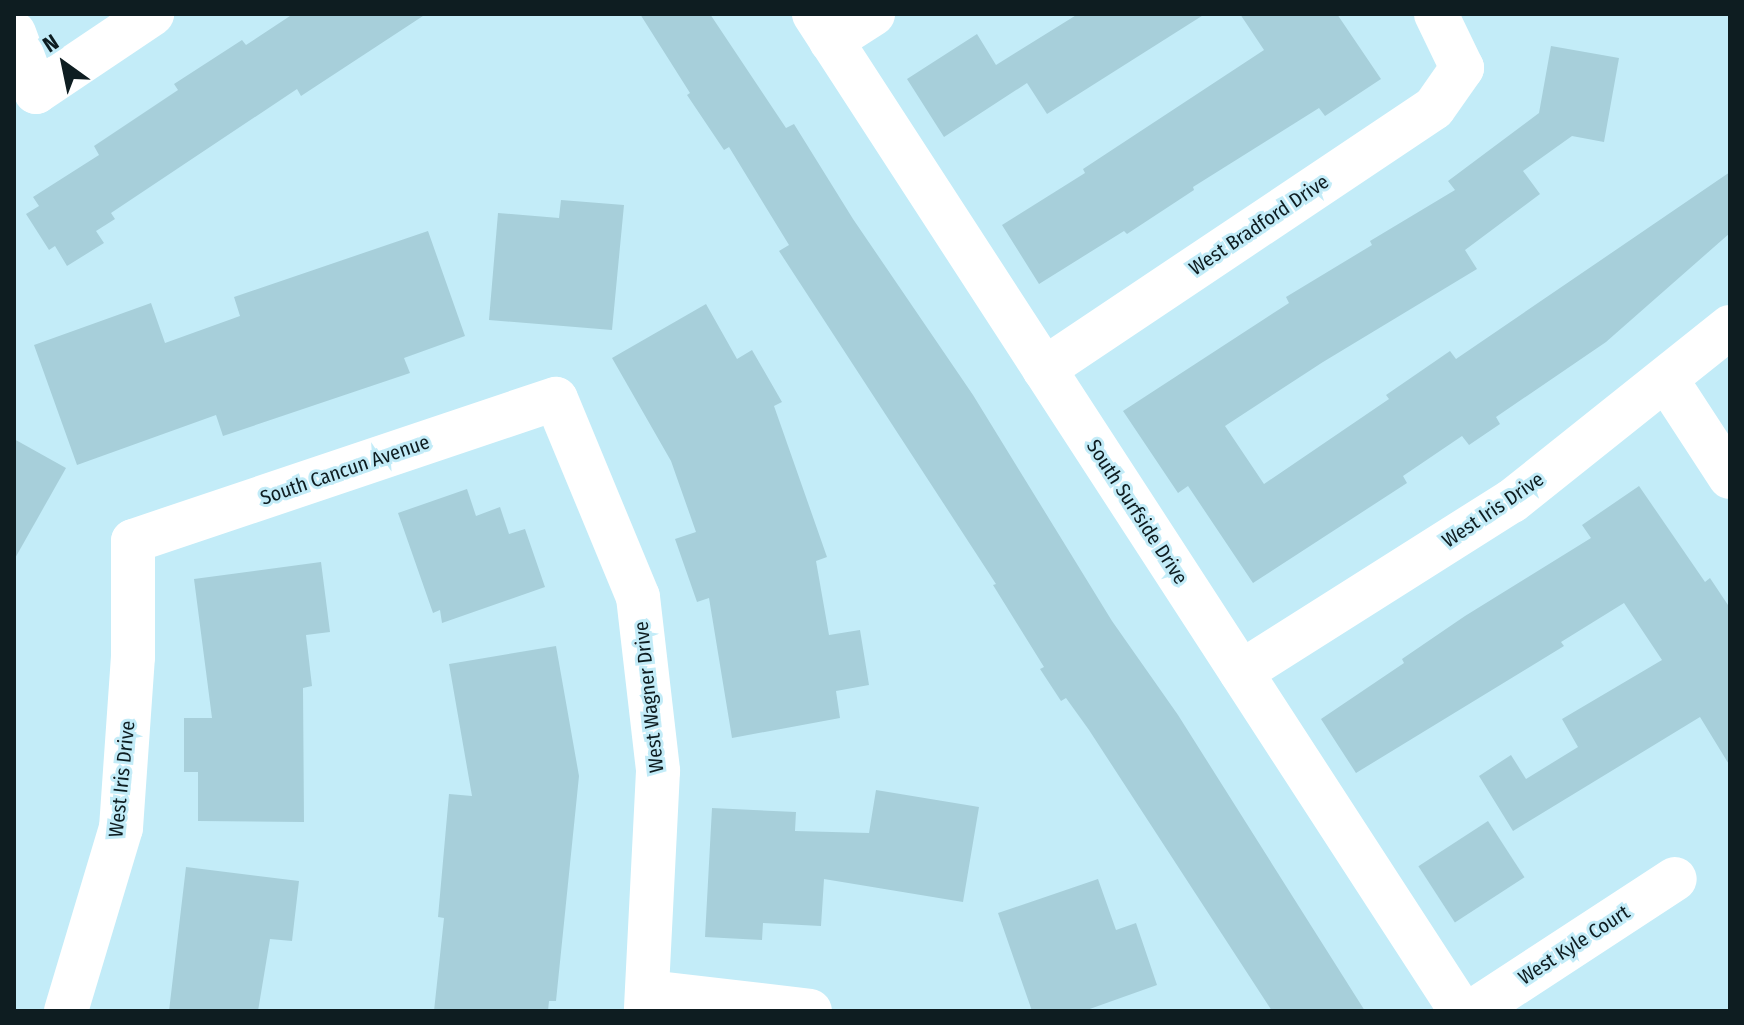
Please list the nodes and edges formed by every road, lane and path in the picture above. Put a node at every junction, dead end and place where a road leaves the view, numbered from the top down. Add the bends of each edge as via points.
1 (152, 14) edge
2 (873, 14) edge
3 (1436, 14) edge
4 (823, 28) edge
5 (14, 33) edge
6 (25, 80) edge
7 (1730, 327) edge
8 (1044, 369) junction
9 (1666, 379) junction
10 (556, 399) joint
11 (1730, 477) edge
12 (133, 541) joint
13 (1241, 672) junction
14 (1675, 879) dead end
15 (647, 1002) edge
16 (66, 1011) edge
17 (810, 1011) edge
18 (1461, 1011) edge
19 (1473, 1011) edge

1 - 6 street
2 - 4 street
3 - 8 street, West Bradford Drive via 1462,68 1434,108
4 - 8 street, South Surfside Drive
5 - 6 street
7 - 9 street, West Iris Drive
8 - 13 street, South Surfside Drive
9 - 11 street
9 - 13 street, West Iris Drive via 1512,501
10 - 12 street, South Cancun Avenue
10 - 15 street, West Wagner Drive via 638,597 658,771
12 - 16 street, West Iris Drive via 133,657 121,828
13 - 18 street, South Surfside Drive
14 - 19 street, West Kyle Court
15 - 17 street

